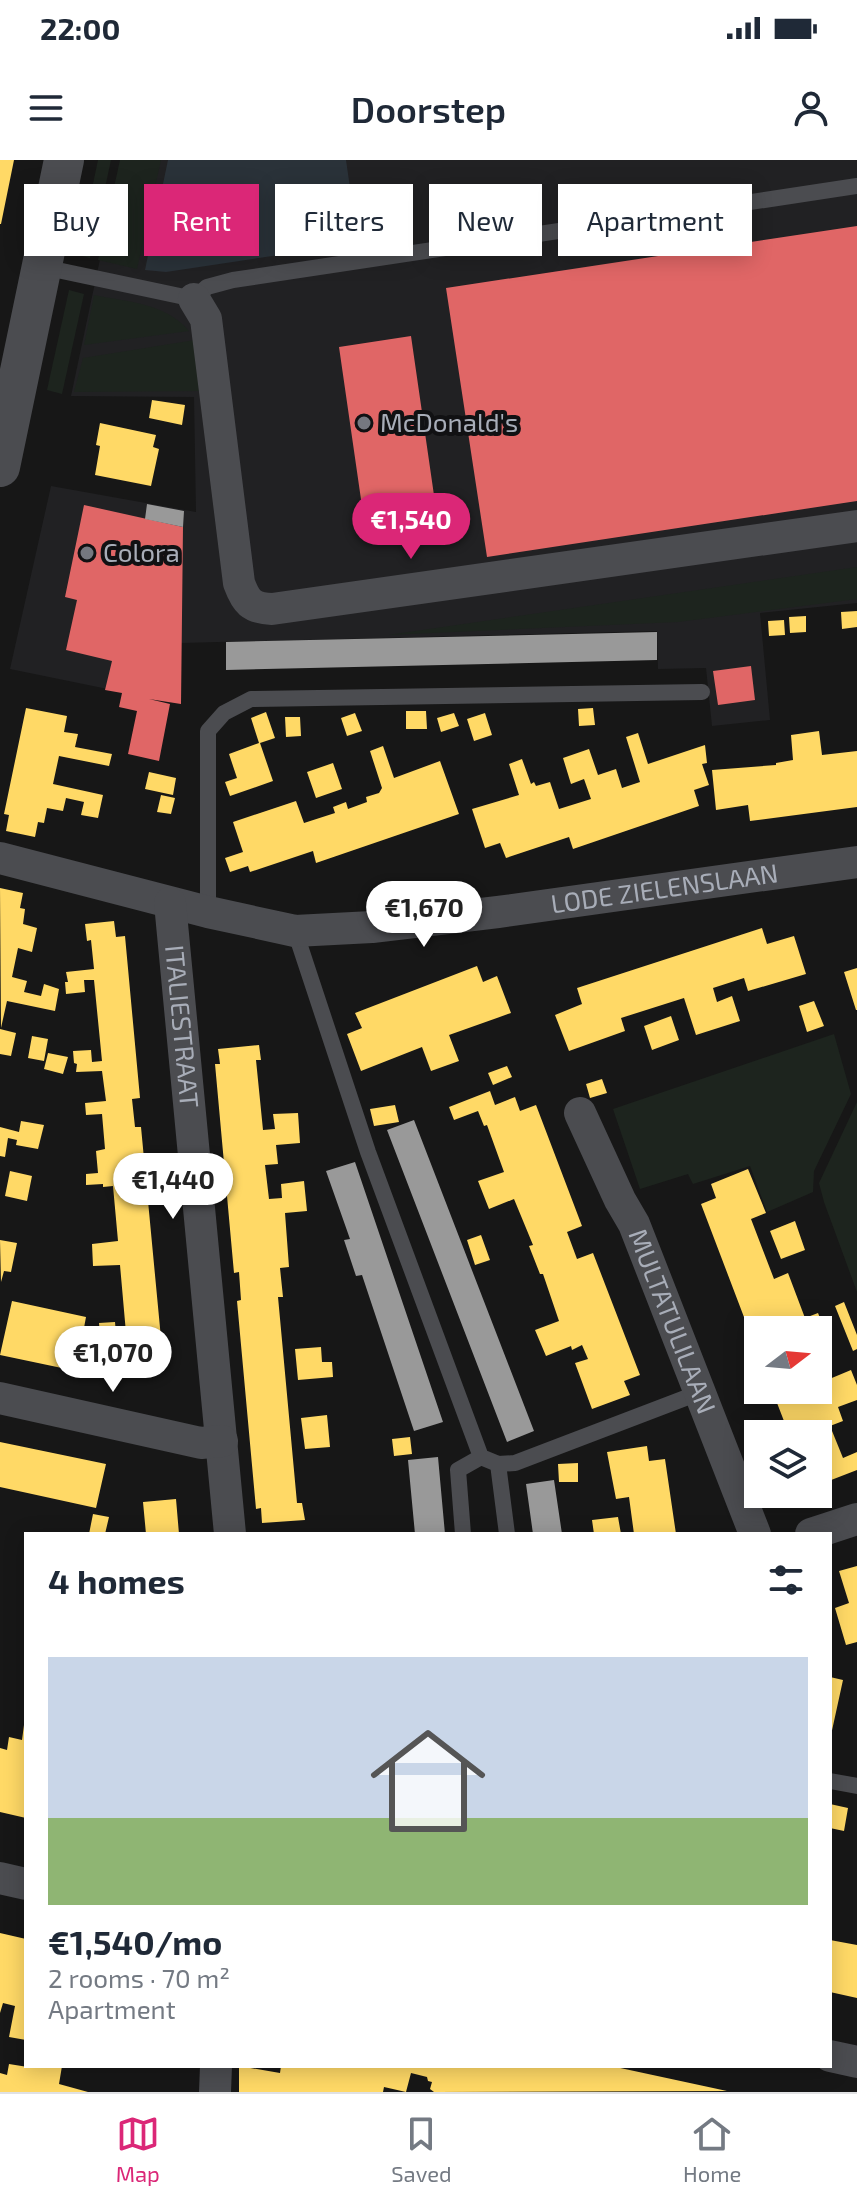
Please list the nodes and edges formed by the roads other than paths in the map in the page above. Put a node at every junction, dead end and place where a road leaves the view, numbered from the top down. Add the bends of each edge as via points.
1 (64, 160) edge
2 (857, 186) edge
3 (42, 267) junction
4 (194, 299) junction
5 (0, 467) edge
6 (857, 526) edge
7 (702, 692) dead end
8 (0, 858) edge
9 (857, 862) edge
10 (170, 903) junction
11 (208, 912) junction
12 (295, 931) junction
13 (580, 1113) dead end
14 (701, 1392) junction
15 (0, 1398) edge
16 (222, 1441) junction
17 (481, 1457) junction
18 (498, 1464) junction
19 (857, 1519) edge
20 (230, 1532) edge
21 (463, 1532) edge
22 (507, 1532) edge
23 (754, 1532) edge
24 (817, 1532) edge
25 (832, 1781) edge
26 (857, 1786) edge
27 (0, 1878) edge
28 (24, 1884) edge
29 (832, 2056) edge
30 (857, 2062) edge
31 (216, 2068) edge
32 (215, 2092) edge

1 - 3 street
2 - 4 lane via 233,280 207,287
3 - 4 lane
3 - 5 street
4 - 6 street via 206,319 239,583 245,598 258,608
7 - 11 lane via 251,699 224,713 208,731
8 - 10 street, LODE ZIELENSLAAN
9 - 12 street, LODE ZIELENSLAAN via 482,914
10 - 11 street, LODE ZIELENSLAAN
10 - 16 street, ITALIESTRAAT
11 - 12 street, LODE ZIELENSLAAN
12 - 17 lane via 368,1152
13 - 14 street, MULTATULILAAN via 634,1224
14 - 18 lane via 515,1463
14 - 23 street, MULTATULILAAN
15 - 16 street via 201,1443
16 - 20 street, ITALIESTRAAT
17 - 18 lane
17 - 21 lane via 458,1470
18 - 22 lane
19 - 24 street
25 - 26 lane
27 - 28 street
29 - 30 street
31 - 32 street

